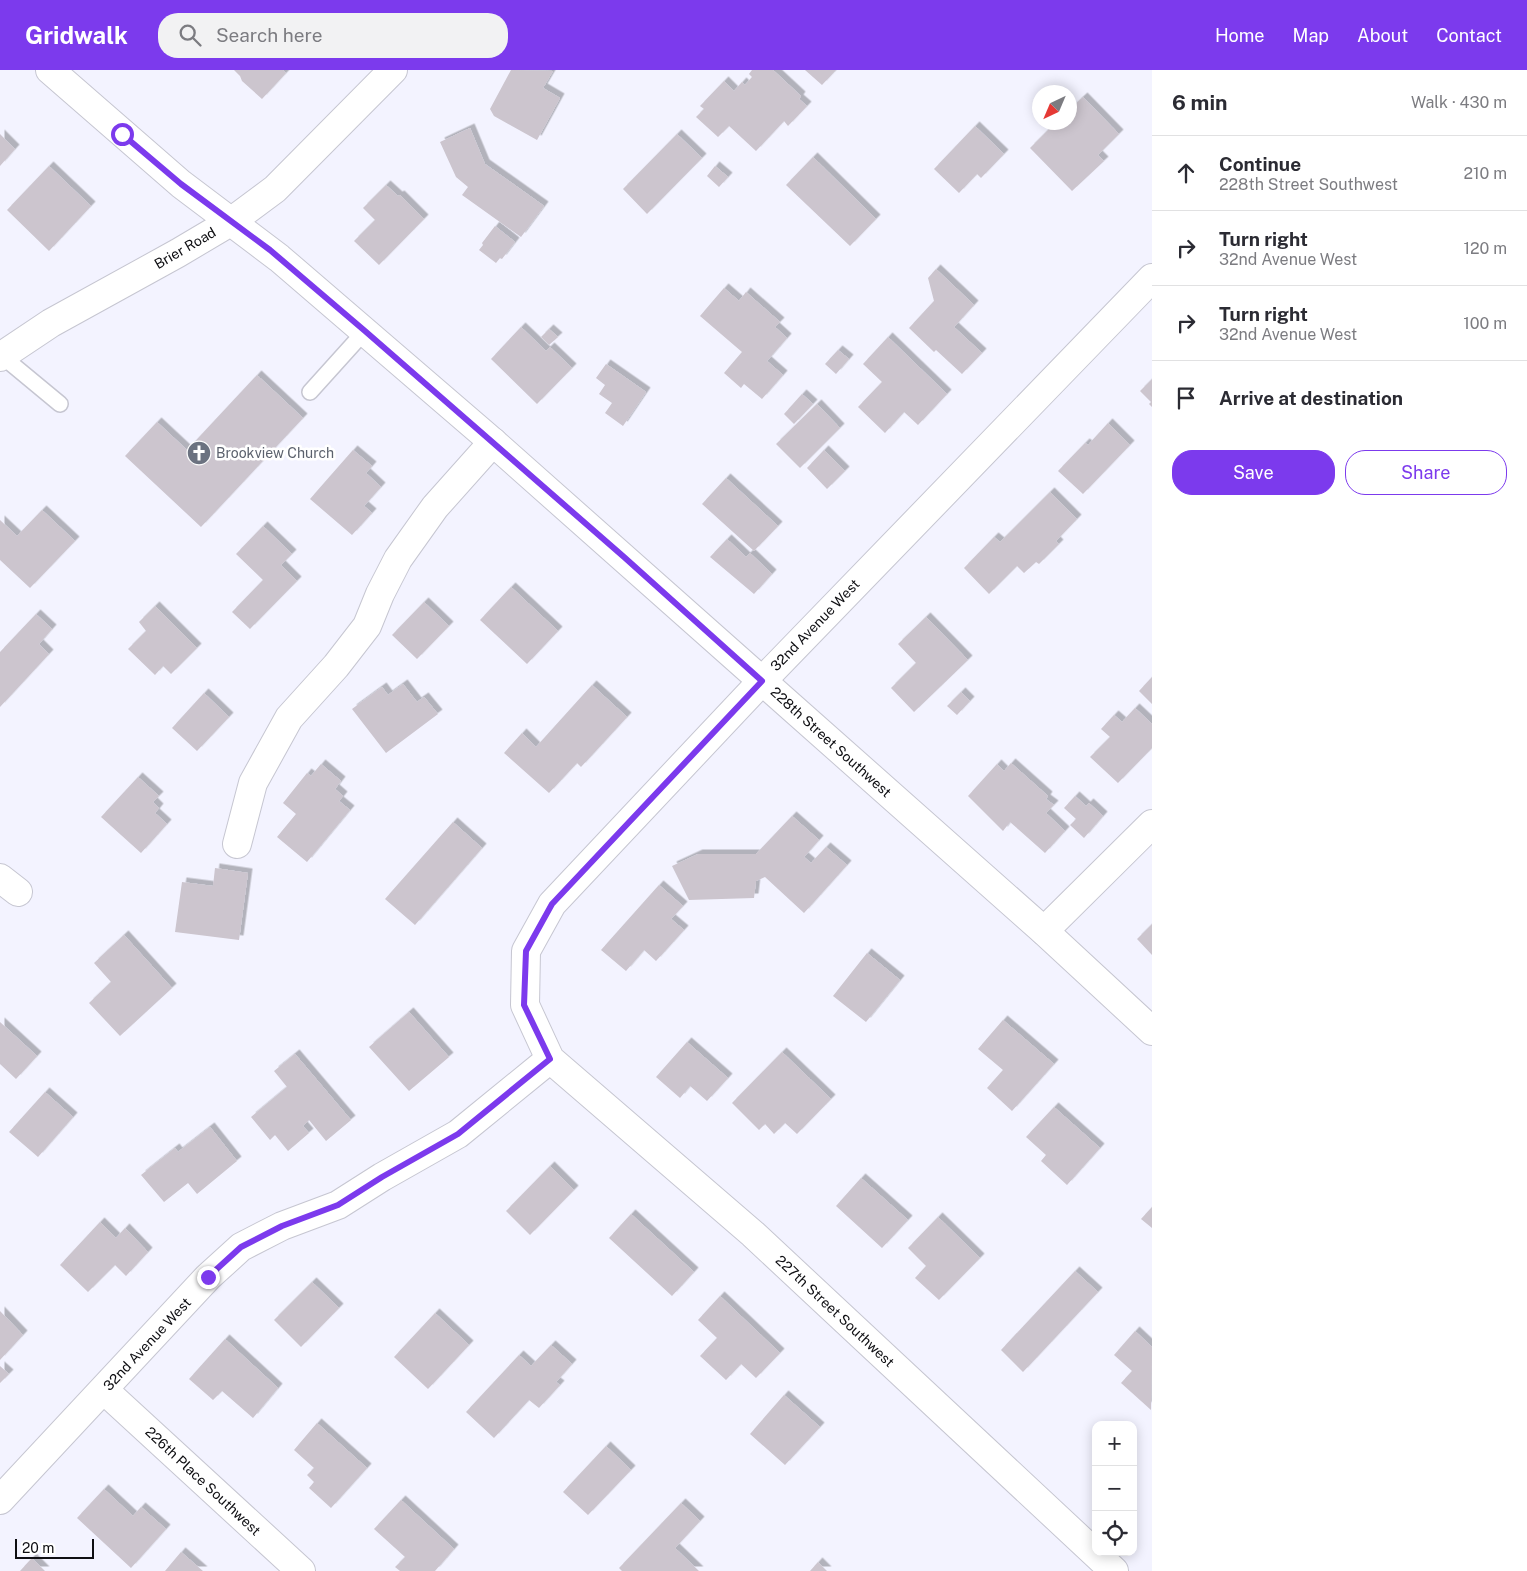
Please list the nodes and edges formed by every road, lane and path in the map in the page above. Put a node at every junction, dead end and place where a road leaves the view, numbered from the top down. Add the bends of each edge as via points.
1 (50, 70) edge
2 (393, 70) edge
3 (232, 221) junction
4 (1152, 278) edge
5 (365, 331) junction
6 (1, 357) edge
7 (310, 392) dead end
8 (60, 404) dead end
9 (493, 442) junction
10 (762, 681) junction
11 (1152, 824) edge
12 (237, 844) dead end
13 (1044, 931) junction
14 (1152, 1031) edge
15 (550, 1059) junction
16 (104, 1390) junction
17 (0, 1500) edge
18 (301, 1571) edge
19 (1114, 1571) edge

1 - 3 street, 228th Street Southwest via 181,184
2 - 3 street, Brier Road via 276,189
3 - 5 street, 228th Street Southwest
3 - 6 street, Brier Road via 51,323
4 - 10 street, 32nd Avenue West
5 - 7 lane
5 - 9 street, 228th Street Southwest
6 - 8 lane
9 - 10 street, 228th Street Southwest
9 - 12 street via 435,507 403,552 367,626 289,718 253,783
10 - 13 street, 228th Street Southwest
10 - 15 street, 32nd Avenue West via 552,904 526,951 524,1005
11 - 13 street
13 - 14 street, 228th Street Southwest
15 - 16 street, 32nd Avenue West via 458,1134 338,1205 282,1226 241,1247 208,1277
15 - 19 street, 227th Street Southwest via 753,1234
16 - 17 street, 32nd Avenue West
16 - 18 street, 226th Place Southwest

